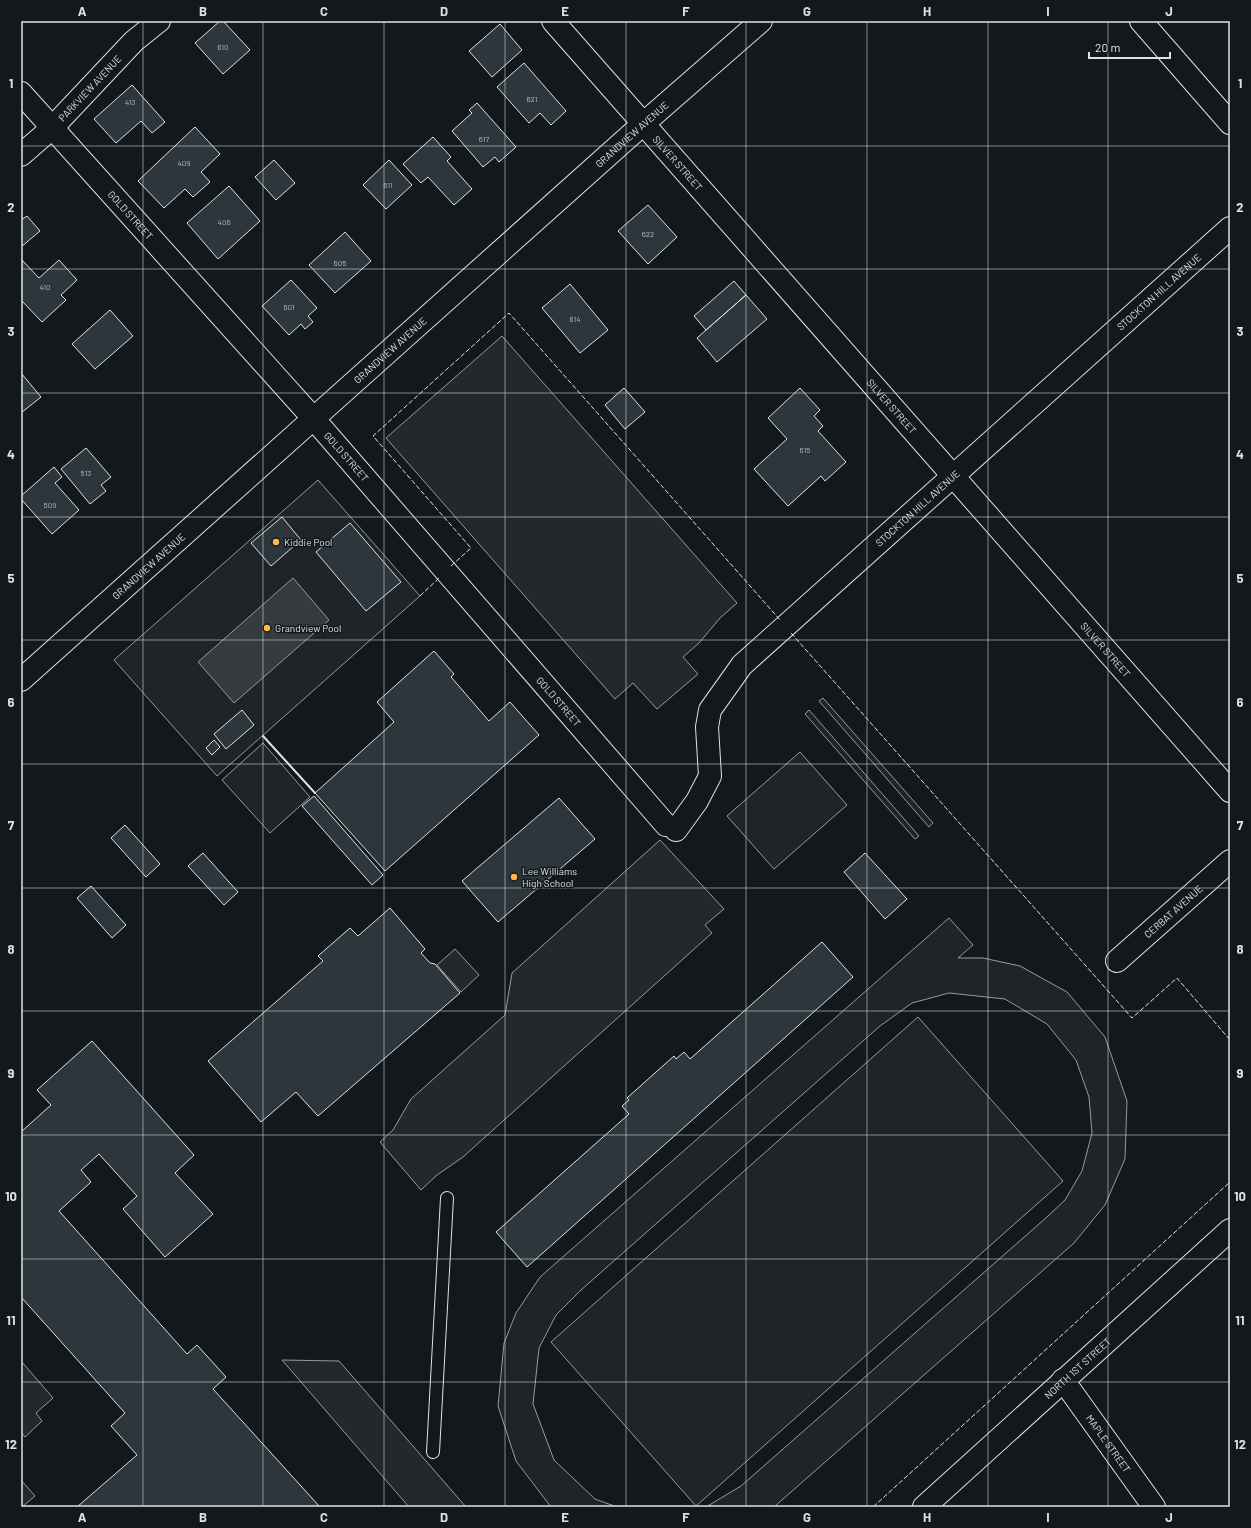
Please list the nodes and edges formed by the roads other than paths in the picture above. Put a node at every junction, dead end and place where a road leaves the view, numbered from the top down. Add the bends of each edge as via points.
1 (159, 21) edge
2 (553, 21) edge
3 (761, 21) edge
4 (1141, 21) edge
5 (21, 93) edge
6 (1230, 122) edge
7 (643, 124) junction
8 (52, 128) junction
9 (21, 156) edge
10 (1230, 228) edge
11 (313, 418) junction
12 (954, 476) junction
13 (21, 680) edge
14 (1230, 791) edge
15 (671, 828) joint
16 (1230, 861) edge
17 (1117, 961) dead end
18 (447, 1198) dead end
19 (1230, 1230) edge
20 (1063, 1380) junction
21 (432, 1452) dead end
22 (924, 1507) edge
23 (1154, 1507) edge

1 - 8 street, PARKVIEW AVENUE via 134,41
2 - 7 street, SILVER STREET
3 - 7 street, GRANDVIEW AVENUE
4 - 6 street
5 - 8 street, GOLD STREET
7 - 11 street, GRANDVIEW AVENUE
7 - 12 street, SILVER STREET
8 - 9 street, PARKVIEW AVENUE
8 - 11 street, GOLD STREET
10 - 12 street, STOCKTON HILL AVENUE
11 - 13 street, GRANDVIEW AVENUE
11 - 15 street, GOLD STREET
12 - 14 street, SILVER STREET
12 - 15 street, STOCKTON HILL AVENUE via 742,665 710,710 707,727 710,776 697,800
16 - 17 street, CERBAT AVENUE
18 - 21 lane
19 - 20 street, NORTH 1ST STREET
20 - 22 street, NORTH 1ST STREET
20 - 23 street, MAPLE STREET

